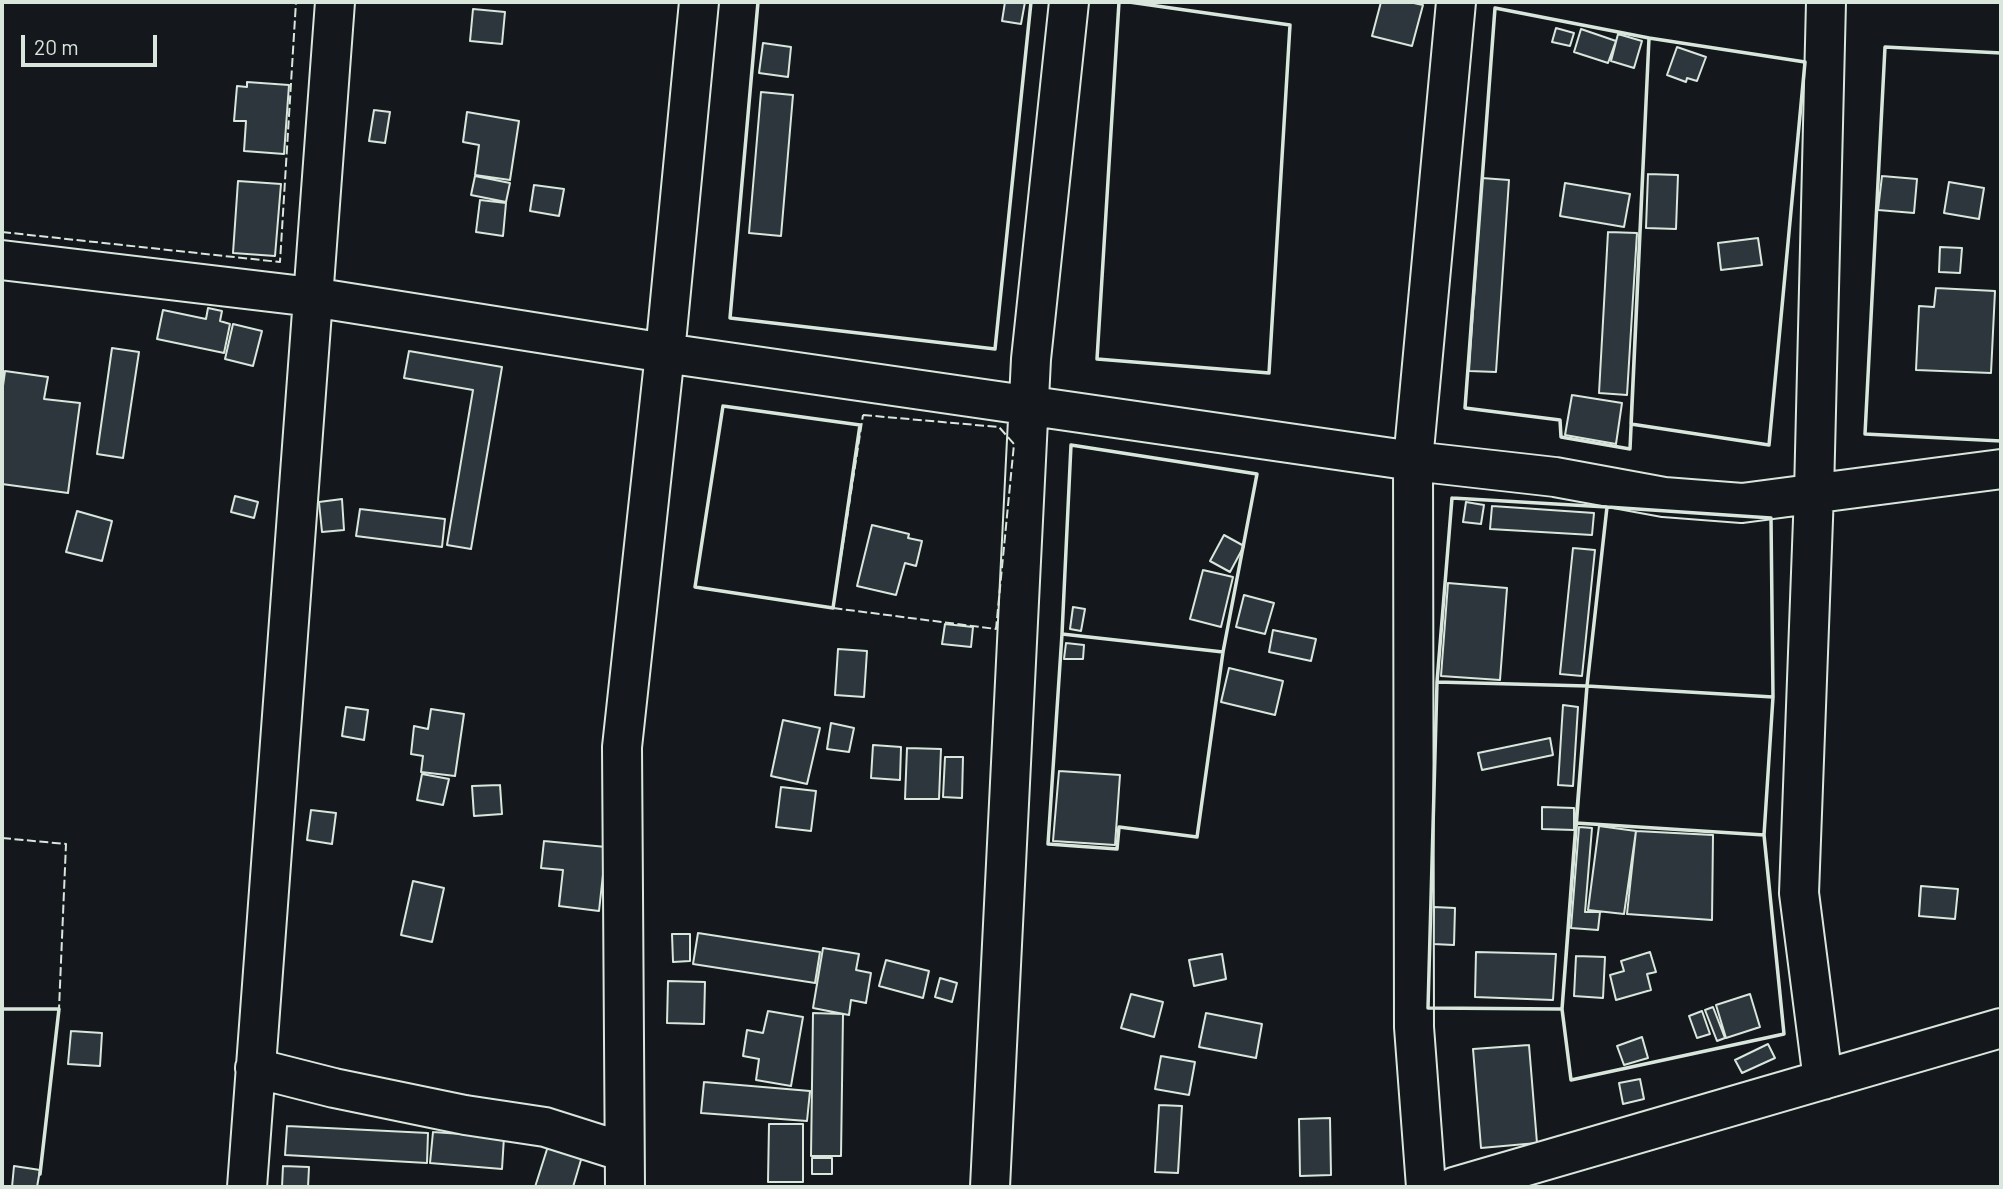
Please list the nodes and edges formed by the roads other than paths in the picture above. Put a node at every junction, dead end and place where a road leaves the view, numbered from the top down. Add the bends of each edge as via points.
1 (335, 2) edge
2 (699, 2) edge
3 (1069, 2) edge
4 (1456, 2) edge
5 (1826, 2) edge
6 (2, 260) edge
7 (312, 297) junction
8 (666, 353) junction
9 (1028, 404) junction
10 (1413, 461) junction
11 (2001, 469) edge
12 (1814, 493) junction
13 (2001, 1028) edge
14 (256, 1068) junction
15 (1823, 1080) junction
16 (625, 1170) edge
17 (247, 1187) edge
18 (990, 1187) edge
19 (1426, 1187) edge
20 (1454, 1187) edge

1 - 7 street
2 - 8 street
3 - 9 street
4 - 10 street
5 - 12 street
6 - 7 street
7 - 8 street
7 - 14 street
8 - 9 street
8 - 16 street via 622,747
9 - 10 street
9 - 18 street
10 - 12 street via 1664,497 1742,503
10 - 19 street via 1414,1027
11 - 12 street
12 - 15 street via 1799,893
13 - 15 street
14 - 16 street via 465,1115 545,1127
14 - 17 street
15 - 20 street

